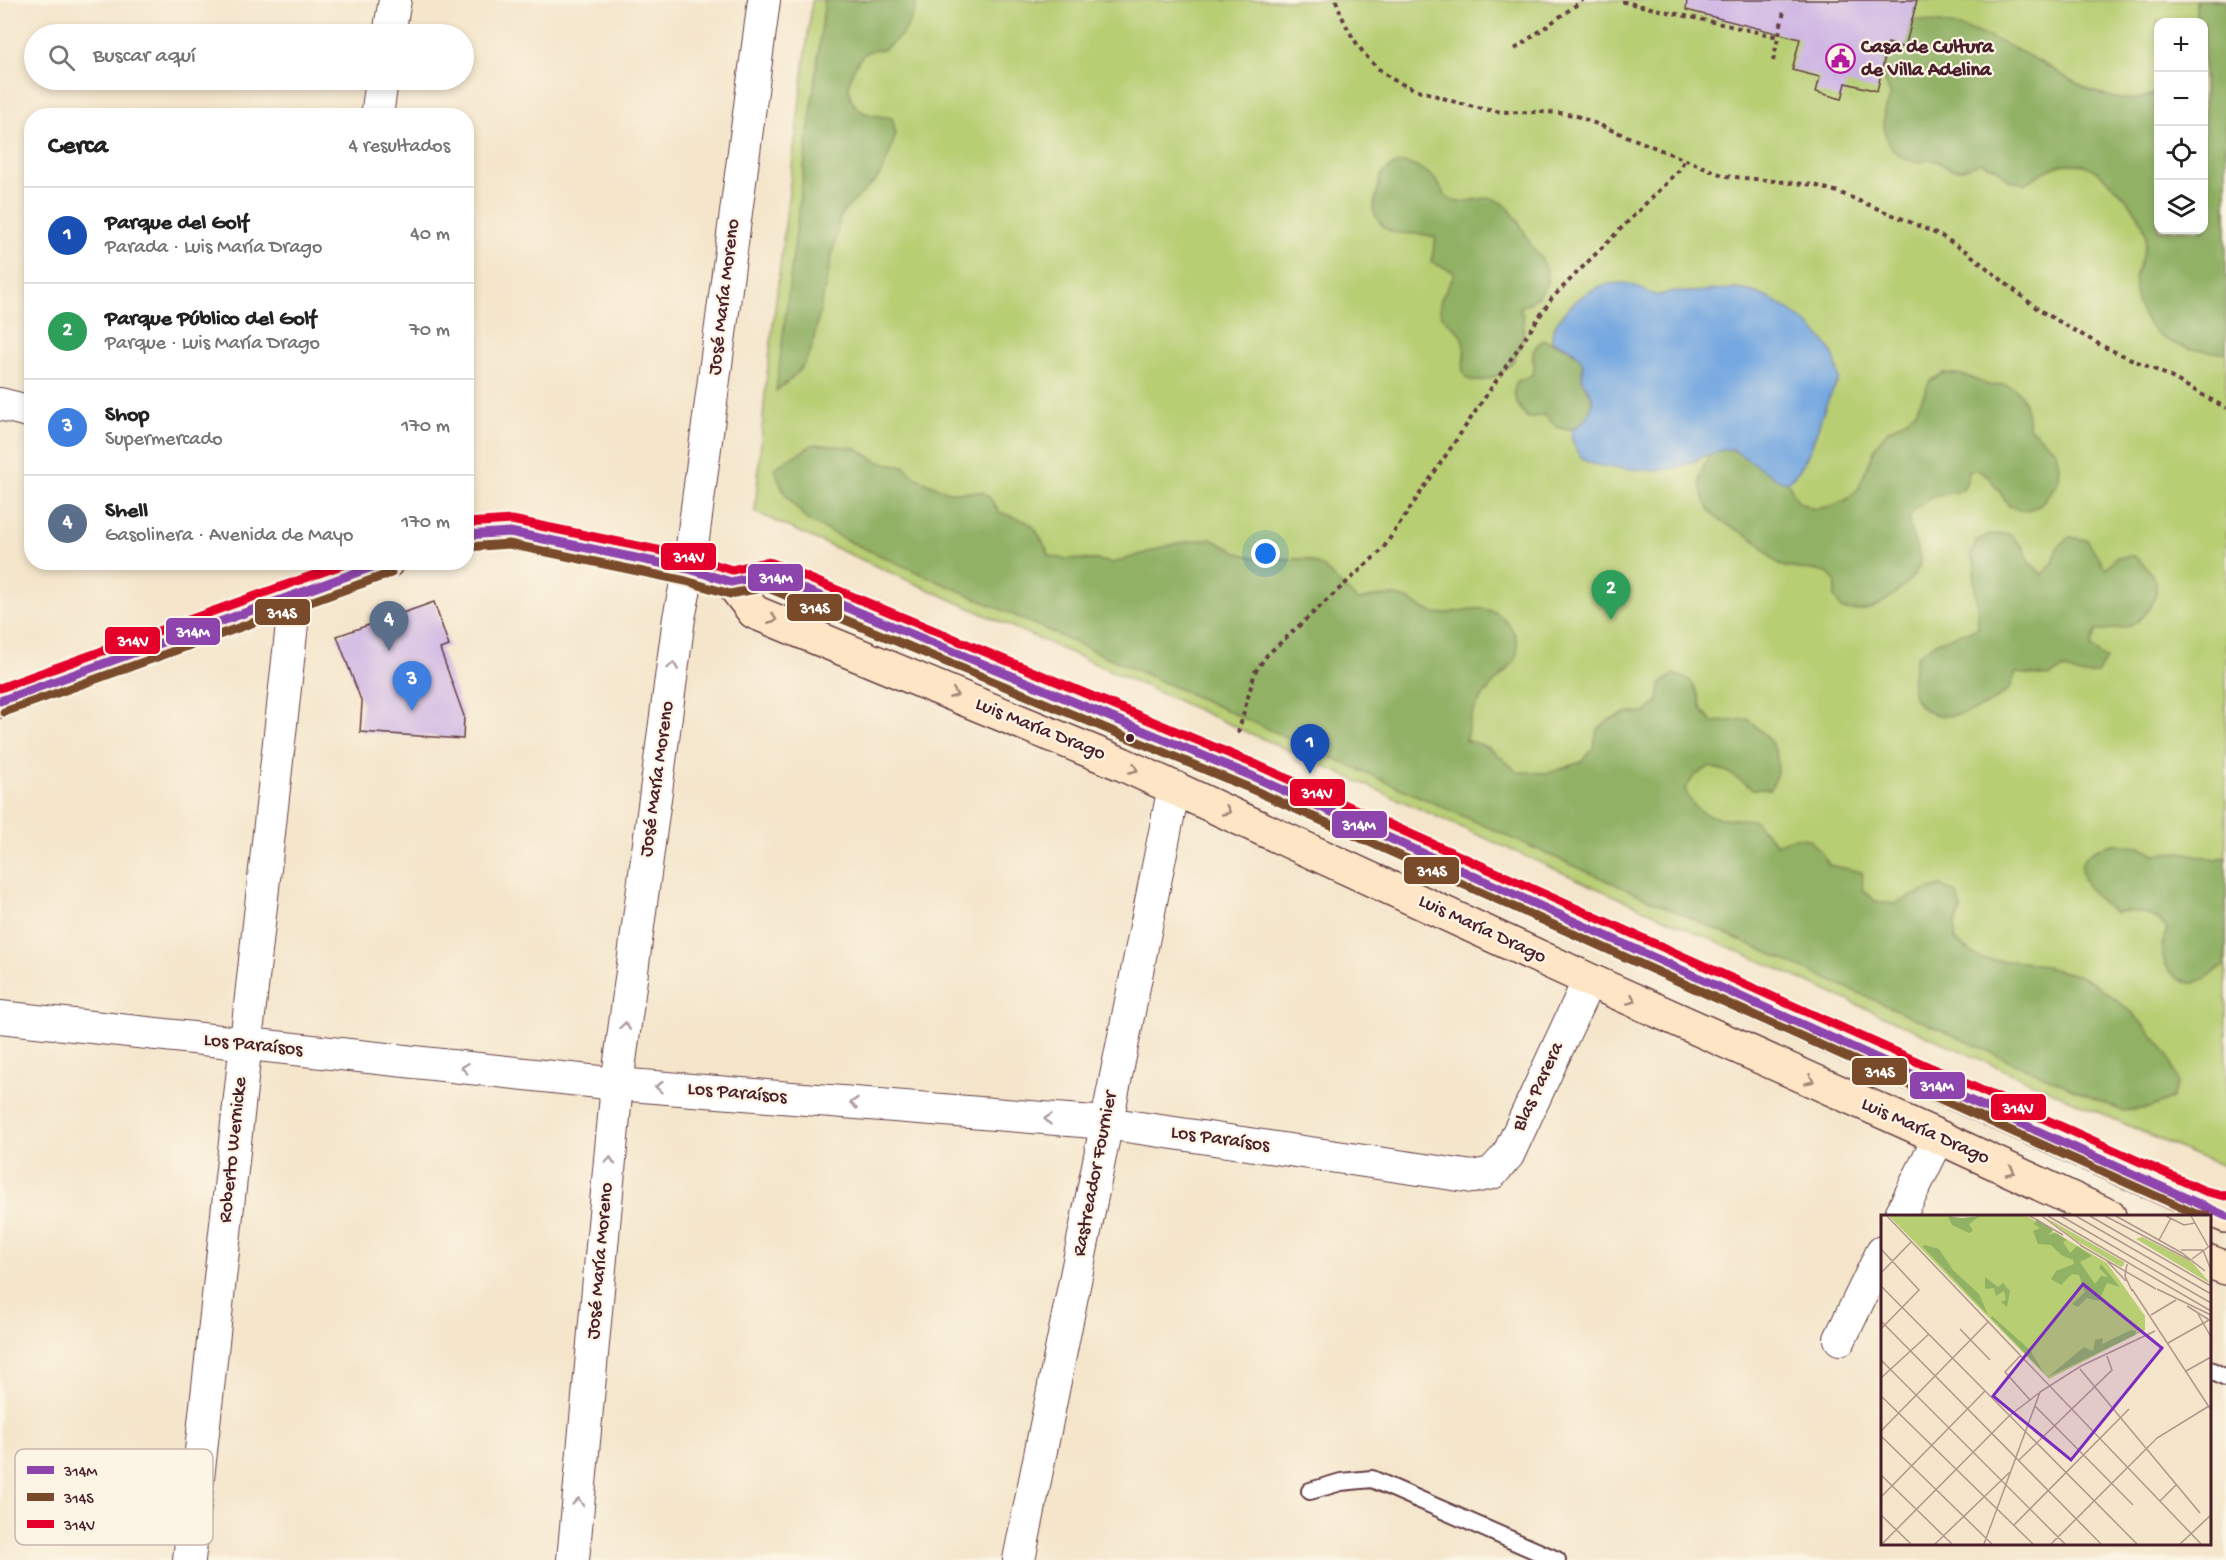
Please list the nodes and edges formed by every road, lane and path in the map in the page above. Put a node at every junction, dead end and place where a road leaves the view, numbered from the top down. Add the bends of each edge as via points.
1 (395, 0) edge
2 (764, 0) edge
3 (1336, 0) edge
4 (1583, 0) edge
5 (1624, 0) edge
6 (1784, 11) dead end
7 (391, 24) edge
8 (1779, 37) junction
9 (1515, 49) dead end
10 (1773, 60) dead end
11 (381, 90) edge
12 (378, 108) edge
13 (1685, 159) junction
14 (0, 404) edge
15 (2226, 408) edge
16 (24, 410) edge
17 (474, 523) edge
18 (510, 532) junction
19 (474, 534) edge
20 (689, 569) junction
21 (366, 570) edge
22 (731, 582) junction
23 (295, 597) junction
24 (0, 701) edge
25 (1239, 733) dead end
26 (1174, 787) junction
27 (1589, 980) junction
28 (0, 1017) edge
29 (245, 1045) junction
30 (617, 1084) junction
31 (1106, 1123) junction
32 (1939, 1137) junction
33 (1473, 1177) joint
34 (2218, 1209) edge
35 (1900, 1215) edge
36 (2107, 1215) edge
37 (1881, 1254) edge
38 (2211, 1262) edge
39 (2226, 1268) edge
40 (1840, 1339) dead end
41 (2211, 1371) edge
42 (2226, 1378) edge
43 (201, 1449) edge
44 (1310, 1491) dead end
45 (191, 1545) edge
46 (189, 1560) edge
47 (573, 1560) edge
48 (1019, 1560) edge
49 (1557, 1560) edge

1 - 7 street
2 - 20 street, José María Moreno
3 - 13 path via 1340,15 1364,52 1379,69 1403,85 1476,108 1577,116
4 - 9 path
5 - 8 path
6 - 8 path
8 - 10 path
11 - 12 street
13 - 15 path via 1725,176 1814,185 1917,225 1967,252 2038,310
13 - 25 path via 1679,170 1552,298 1382,550 1267,655 1254,672
14 - 16 street
17 - 18 street, Luis María Drago
18 - 19 main road
18 - 20 main road, Luis María Drago
20 - 22 main road, Luis María Drago
30 -> 20 street, José María Moreno via 679,618
21 - 23 main road
22 -> 26 main road, Luis María Drago via 754,612
22 - 34 main road, Luis María Drago via 767,574 1252,776
23 - 24 main road
23 - 29 street, Roberto Wernicke
26 -> 27 main road, Luis María Drago
26 - 31 street, Rastreador Fournier
27 -> 32 main road, Luis María Drago
27 - 33 street, Blas Parera via 1508,1155 1492,1173
28 - 29 street, Los Paraísos
30 -> 29 street, Los Paraísos
29 - 43 street, Roberto Wernicke
31 -> 30 street, Los Paraísos
47 -> 30 street, José María Moreno
31 - 33 street, Los Paraísos
31 - 48 street, Rastreador Fournier
32 - 35 street
32 -> 36 main road, Luis María Drago
37 - 40 street
38 - 39 main road
41 - 42 lane
44 - 49 lane via 1372,1479
45 - 46 street, Roberto Wernicke

